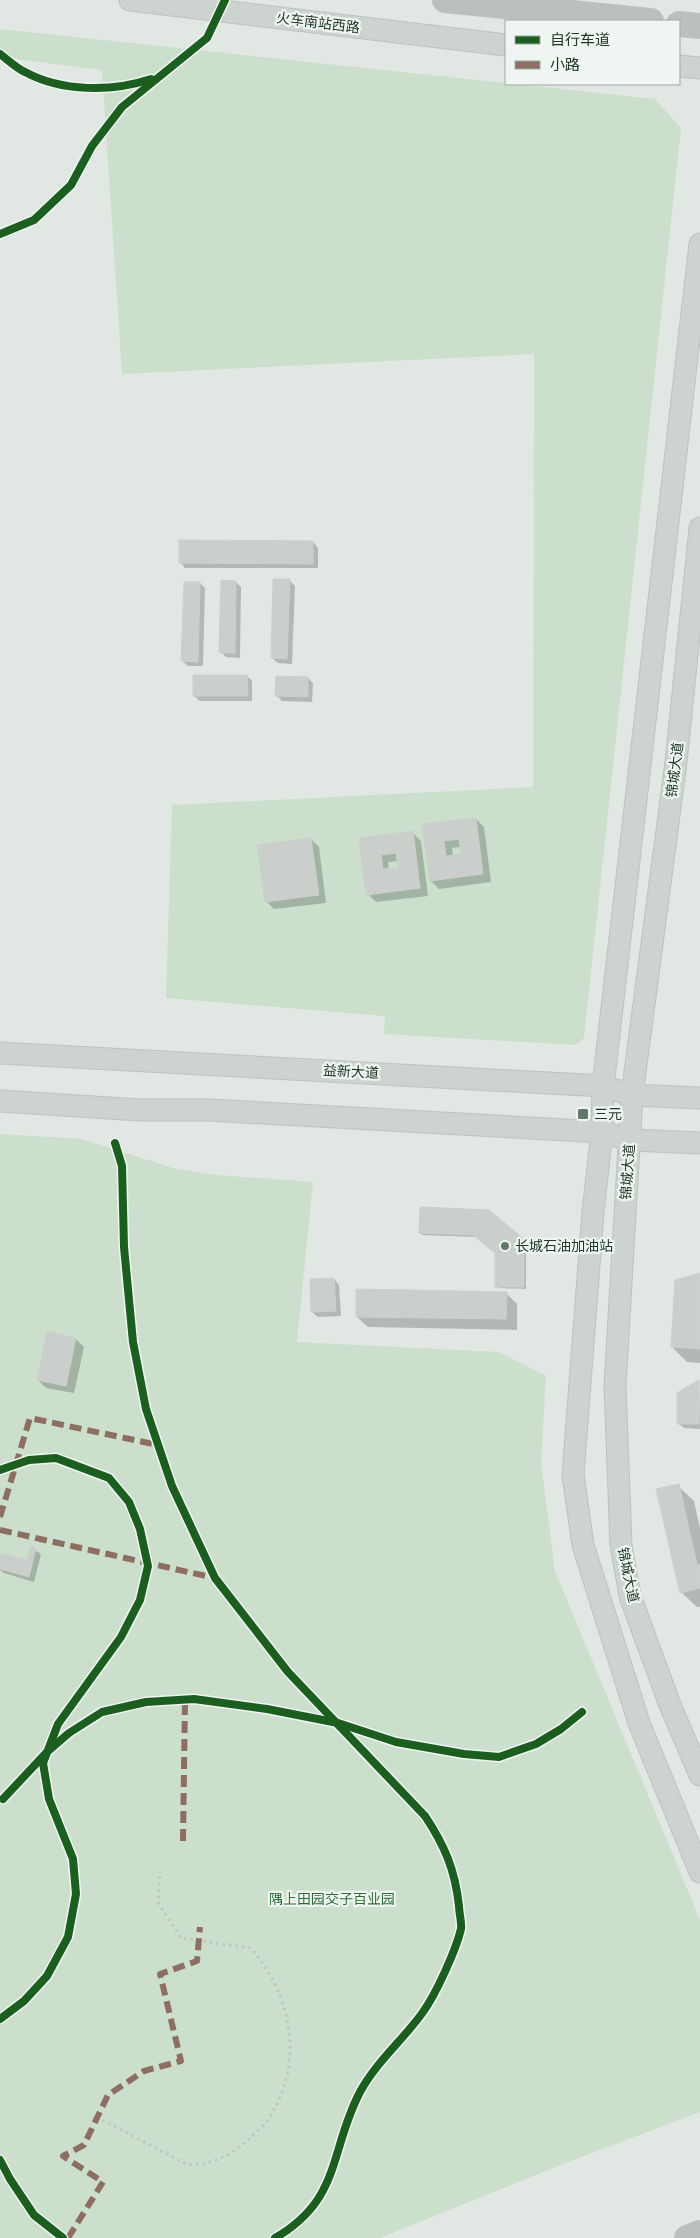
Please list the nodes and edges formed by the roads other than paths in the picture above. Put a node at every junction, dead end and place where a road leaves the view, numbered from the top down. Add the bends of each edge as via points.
1 (130, 0) edge
2 (445, 0) edge
3 (641, 20) edge
4 (680, 24) edge
5 (700, 26) edge
6 (505, 45) edge
7 (680, 66) edge
8 (700, 68) edge
9 (700, 244) edge
10 (700, 528) edge
11 (0, 1053) edge
12 (603, 1086) junction
13 (632, 1095) junction
14 (700, 1098) edge
15 (0, 1100) edge
16 (602, 1132) junction
17 (630, 1140) junction
18 (700, 1143) edge
19 (700, 1775) edge
20 (700, 1872) edge
21 (700, 2233) edge
22 (687, 2238) edge

1 - 6 main road, 火车南站西路
2 - 3 highway
4 - 5 highway
7 - 8 main road
9 - 12 main road
10 - 13 main road, 锦城大道 via 676,762
11 - 12 main road, 益新大道
12 - 13 main road, 益新大道
12 - 16 main road
13 - 14 main road, 益新大道
13 - 17 main road, 锦城大道
15 - 16 main road via 140,1110 209,1110
16 - 17 main road
16 - 20 main road via 573,1475 584,1545 639,1723
17 - 18 main road
17 - 19 main road, 锦城大道 via 615,1386 621,1545 630,1596
21 - 22 highway

